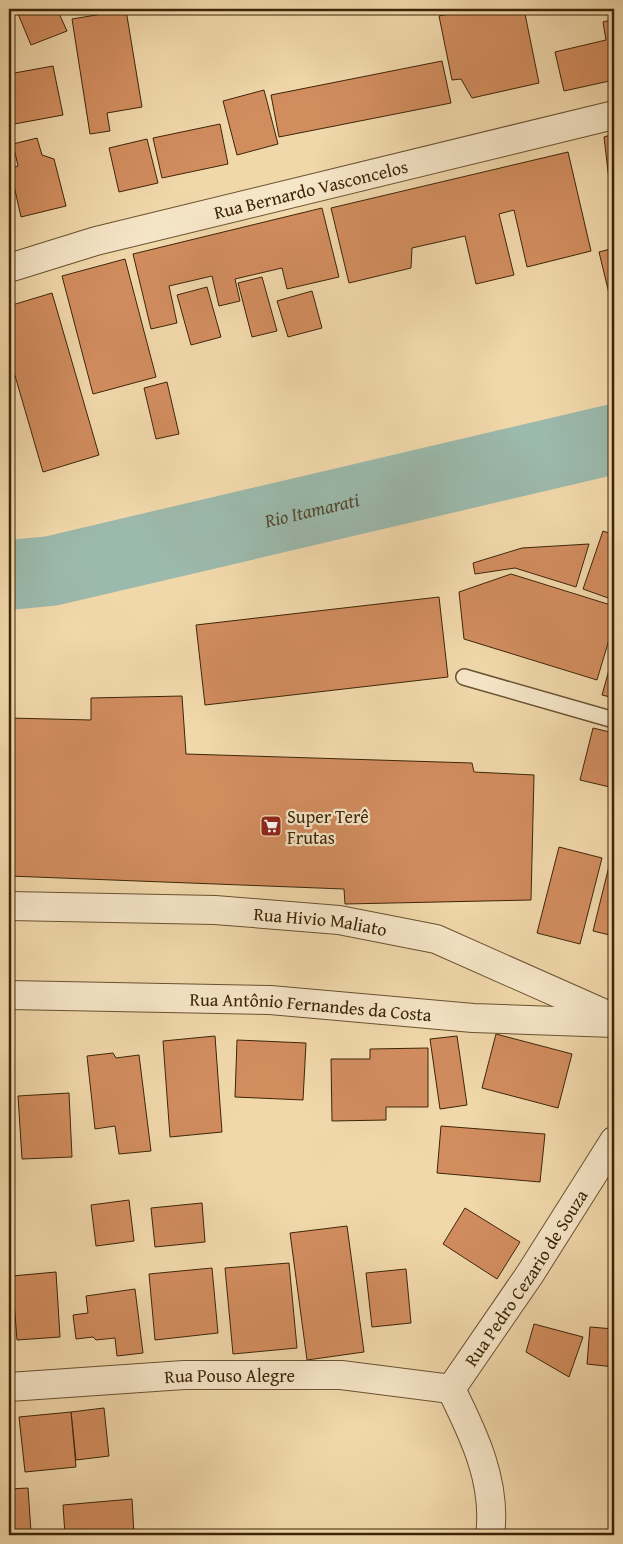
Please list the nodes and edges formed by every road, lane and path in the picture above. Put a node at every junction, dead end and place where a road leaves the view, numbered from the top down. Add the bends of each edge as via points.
1 (614, 114) edge
2 (9, 268) edge
3 (464, 677) dead end
4 (614, 720) edge
5 (9, 906) edge
6 (9, 995) edge
7 (614, 1018) edge
8 (614, 1023) edge
9 (614, 1141) edge
10 (9, 1387) edge
11 (452, 1390) junction
12 (490, 1535) edge

1 - 2 street, Rua Bernardo Vasconcelos via 96,241
3 - 4 lane
5 - 7 street, Rua Hivio Maliato via 215,910 338,920 436,939
6 - 8 street, Rua Antônio Fernandes da Costa via 270,1000 473,1018
9 - 11 street, Rua Pedro Cezario de Souza
10 - 11 street, Rua Pouso Alegre via 184,1374 341,1375
11 - 12 street via 473,1434 488,1482

